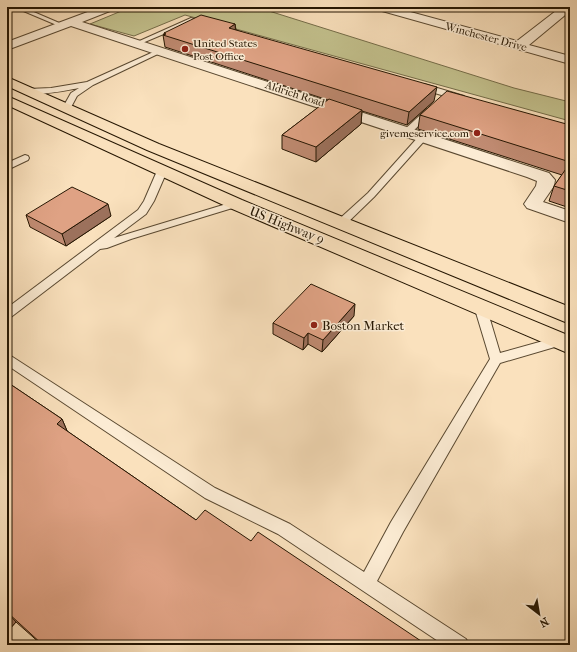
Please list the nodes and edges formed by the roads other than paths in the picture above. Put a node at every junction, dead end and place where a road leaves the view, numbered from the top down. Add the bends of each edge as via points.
1 (17, 7) edge
2 (111, 7) edge
3 (379, 7) edge
4 (568, 7) edge
5 (66, 23) junction
6 (214, 26) edge
7 (138, 43) junction
8 (7, 46) edge
9 (519, 46) junction
10 (160, 51) junction
11 (570, 60) edge
12 (7, 81) edge
13 (90, 83) junction
14 (412, 83) edge
15 (28, 91) junction
16 (444, 99) junction
17 (7, 100) edge
18 (472, 101) edge
19 (66, 109) junction
20 (407, 132) junction
21 (423, 137) junction
22 (25, 158) dead end
23 (7, 167) edge
24 (162, 171) junction
25 (236, 204) junction
26 (570, 216) edge
27 (340, 224) junction
28 (92, 250) junction
29 (480, 306) junction
30 (7, 314) edge
31 (570, 316) edge
32 (566, 343) edge
33 (7, 359) edge
34 (496, 359) junction
35 (367, 583) junction
36 (460, 645) edge

1 - 5 lane
2 - 5 street
3 - 9 street, Winchester Drive
4 - 9 street
5 - 7 street, Aldrich Road
5 - 8 street
6 - 7 lane via 191,20
7 - 10 street, Aldrich Road
9 - 11 street, Winchester Drive
10 - 13 lane
10 - 20 street, Aldrich Road
12 - 15 highway, US Highway 9
13 - 15 lane
13 - 19 lane via 74,95
14 - 16 lane
15 - 19 highway, US Highway 9
16 - 18 lane
16 - 20 lane
17 - 24 highway, US Highway 9
19 - 27 highway, US Highway 9
20 - 21 street, Aldrich Road
21 - 26 street, Aldrich Road via 543,177 546,180 545,186 533,204
21 - 27 lane via 371,195
22 - 23 lane
24 - 25 highway, US Highway 9
24 - 28 lane via 150,201 142,212
25 - 28 lane
25 - 29 highway, US Highway 9
27 - 31 highway, US Highway 9
28 - 30 lane
29 - 32 highway, US Highway 9
29 - 34 lane
32 - 34 lane
33 - 35 lane via 210,493 284,529
34 - 35 lane
35 - 36 lane

